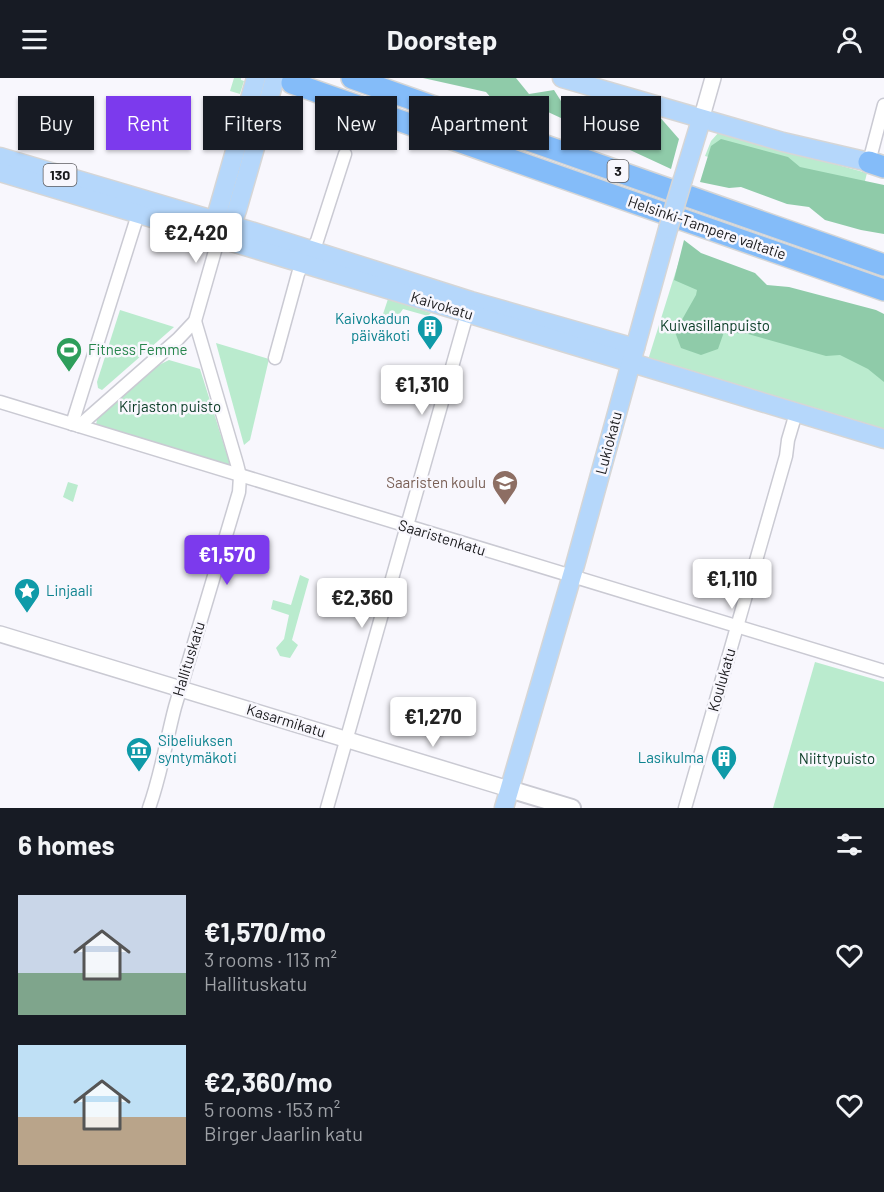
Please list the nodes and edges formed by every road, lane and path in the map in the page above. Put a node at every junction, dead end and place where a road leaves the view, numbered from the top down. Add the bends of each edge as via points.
1 (256, 78) edge
2 (351, 78) edge
3 (562, 78) edge
4 (713, 78) edge
5 (283, 81) edge
6 (884, 105) edge
7 (701, 120) junction
8 (345, 154) dead end
9 (0, 157) edge
10 (876, 164) edge
11 (0, 172) edge
12 (140, 207) junction
13 (222, 228) junction
14 (307, 256) junction
15 (884, 265) edge
16 (884, 290) edge
17 (469, 307) junction
18 (195, 321) junction
19 (633, 355) junction
20 (275, 358) dead end
21 (0, 402) edge
22 (796, 413) junction
23 (76, 425) junction
24 (884, 439) edge
25 (240, 476) junction
26 (406, 527) junction
27 (572, 577) junction
28 (737, 627) junction
29 (0, 634) edge
30 (884, 671) edge
31 (180, 690) junction
32 (346, 739) junction
33 (509, 789) junction
34 (149, 808) edge
35 (327, 808) edge
36 (504, 808) edge
37 (572, 808) edge
38 (685, 808) edge

1 - 13 main road
2 - 15 highway, Helsinki-Tampere valtatie / 3
3 - 7 main road
4 - 7 street, Lukiokatu
5 - 13 main road
5 - 16 highway, Helsinki-Tampere valtatie / 3
6 - 10 street
7 - 10 main road
7 - 19 main road, Lukiokatu, bridge
8 - 14 street via 317,240
9 - 12 main road, Kaivokatu / 130
11 - 12 main road, Kaivokatu / 130
12 - 13 main road, Kaivokatu / 130
12 - 23 street
13 - 14 main road, Kaivokatu
13 - 18 street
14 - 17 main road, Kaivokatu
14 - 20 street
17 - 19 main road, Kaivokatu
17 - 26 street
18 - 23 street
18 - 25 street
19 - 22 main road, Kaivokatu
19 - 27 main road, Lukiokatu
21 - 23 street, Saaristenkatu
22 - 24 main road, Kaivokatu
22 - 28 street, Koulukatu
23 - 25 street, Saaristenkatu
25 - 26 street, Saaristenkatu
25 - 31 street, Hallituskatu via 239,492
26 - 27 street, Saaristenkatu
26 - 32 street
27 - 28 street, Saaristenkatu
27 - 33 main road, Lukiokatu
28 - 30 street, Saaristenkatu
28 - 38 street, Koulukatu
29 - 31 street, Kasarmikatu
31 - 32 street, Kasarmikatu
31 - 34 street, Hallituskatu
32 - 33 street, Kasarmikatu
32 - 35 street
33 - 36 main road, Lukiokatu
33 - 37 main road, Kasarmikatu

